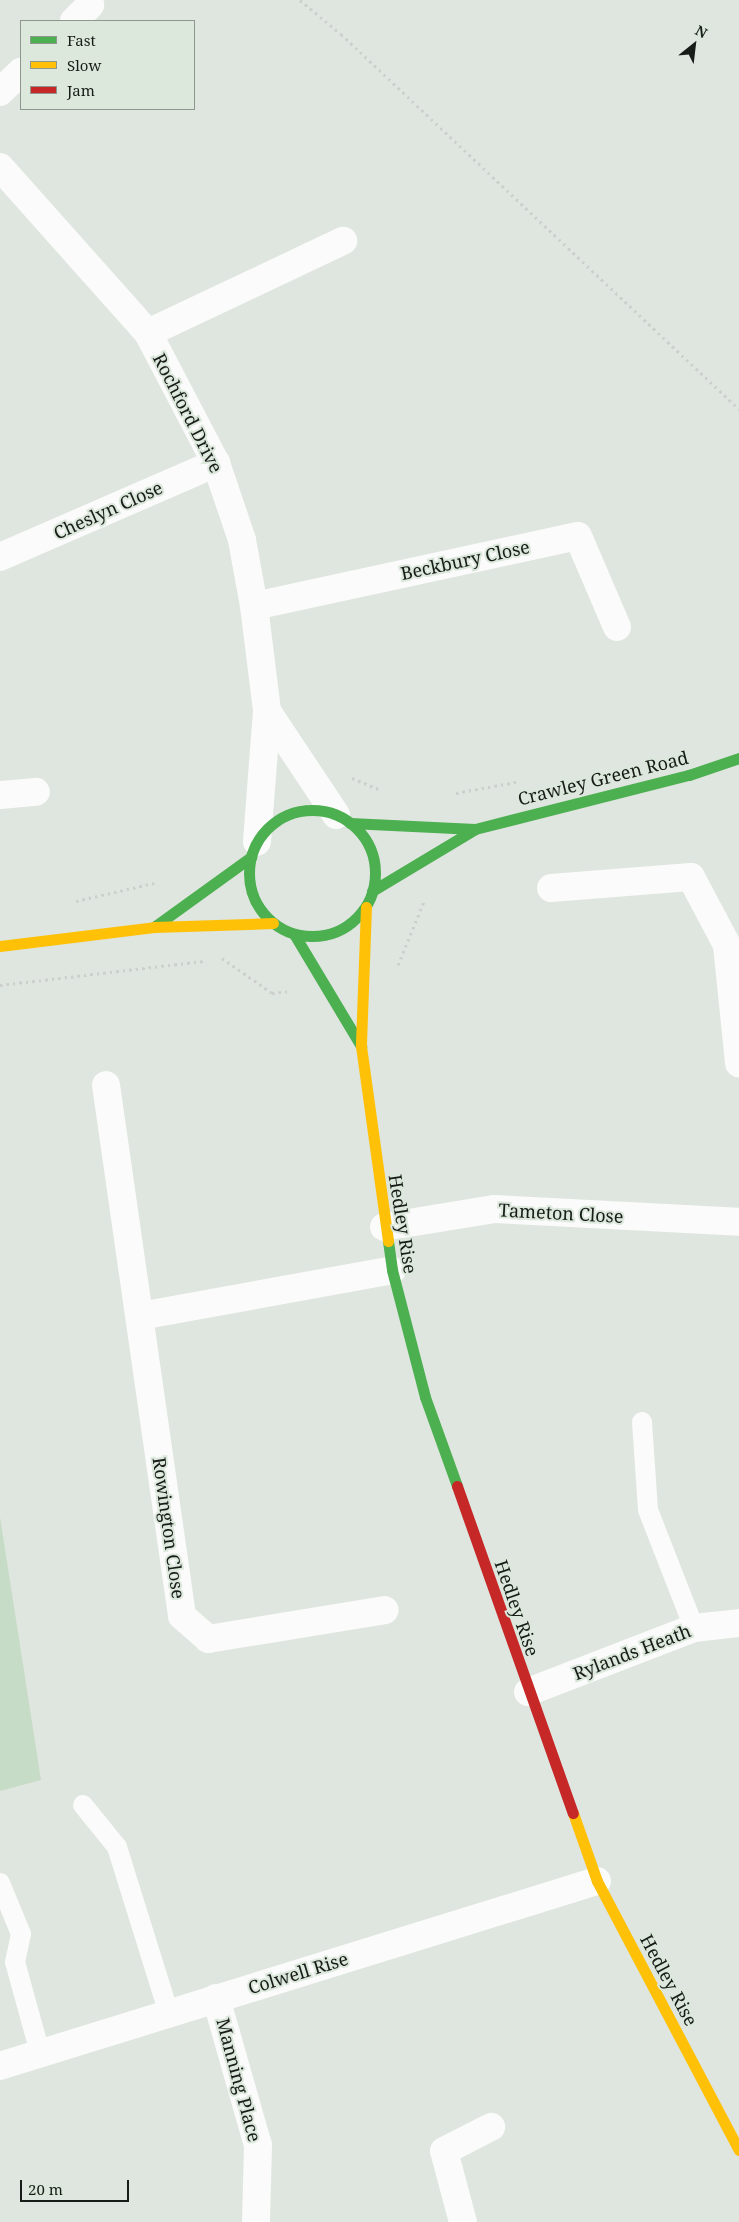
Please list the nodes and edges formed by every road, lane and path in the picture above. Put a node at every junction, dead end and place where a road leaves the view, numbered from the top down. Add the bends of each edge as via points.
1 (300, 0) edge
2 (20, 73) edge
3 (0, 92) edge
4 (0, 167) edge
5 (344, 241) dead end
6 (148, 333) junction
7 (739, 410) edge
8 (216, 463) junction
9 (0, 557) edge
10 (254, 606) junction
11 (617, 627) dead end
12 (267, 711) junction
13 (739, 758) edge
14 (346, 775) dead end
15 (525, 781) dead end
16 (382, 790) dead end
17 (36, 792) dead end
18 (0, 794) edge
19 (453, 794) dead end
20 (343, 819) junction
21 (475, 829) junction
22 (254, 849) junction
23 (168, 880) dead end
24 (551, 888) dead end
25 (372, 891) junction
26 (427, 893) dead end
27 (66, 904) dead end
28 (366, 907) junction
29 (272, 923) junction
30 (154, 927) junction
31 (294, 934) junction
32 (0, 946) edge
33 (396, 971) dead end
34 (0, 985) edge
35 (299, 991) dead end
36 (361, 1046) junction
37 (739, 1063) edge
38 (106, 1085) dead end
39 (739, 1222) edge
40 (384, 1227) junction
41 (392, 1270) junction
42 (140, 1316) junction
43 (642, 1422) dead end
44 (385, 1610) dead end
45 (739, 1623) edge
46 (694, 1628) junction
47 (528, 1692) junction
48 (83, 1805) dead end
49 (597, 1881) junction
50 (0, 1883) edge
51 (216, 1998) junction
52 (168, 2011) junction
53 (40, 2053) junction
54 (0, 2066) edge
55 (491, 2127) dead end
56 (739, 2149) edge
57 (256, 2222) edge
58 (463, 2222) edge

1 - 7 path via 348,41
2 - 3 street
4 - 6 street, Rochford Drive
5 - 6 street
6 - 8 street, Rochford Drive
8 - 9 street, Cheslyn Close
8 - 10 street, Rochford Drive via 242,540
10 - 11 street, Beckbury Close via 578,536
10 - 12 street, Rochford Drive
12 - 20 street, Rochford Drive
12 - 22 street, Rochford Drive
13 - 21 street, Crawley Green Road via 689,775
14 - 16 path
15 - 19 path
17 - 18 street
20 - 21 street, Crawley Green Road
20 - 22 street via 318,810 282,817 268,828
20 - 25 street via 369,846 374,861
21 - 25 street, Crawley Green Road
22 - 29 street via 251,893
22 - 30 street
23 - 27 path
24 - 37 street via 691,877 727,945
25 - 28 street
26 - 33 path
28 - 31 street via 352,922 334,932 314,936
28 - 36 street, Hedley Rise
29 - 30 street
29 - 31 street
30 - 32 street
31 - 36 street, Hedley Rise
34 - 35 path via 222,958 272,993
36 - 40 street, Hedley Rise
38 - 42 street, Rowington Close
39 - 40 street, Tameton Close via 494,1209
40 - 41 street, Hedley Rise
41 - 42 street
41 - 47 street, Hedley Rise via 425,1397
42 - 44 street, Rowington Close via 182,1616 208,1639
43 - 46 lane via 648,1510
45 - 46 street, Rylands Heath
46 - 47 street, Rylands Heath
47 - 49 street, Hedley Rise
48 - 52 lane via 117,1847
49 - 51 street, Colwell Rise
49 - 56 street, Hedley Rise
50 - 53 lane via 21,1934 15,1962
51 - 52 street, Colwell Rise
51 - 57 street, Manning Place via 258,2145
52 - 53 street, Colwell Rise
53 - 54 street, Colwell Rise
55 - 58 street via 444,2151

